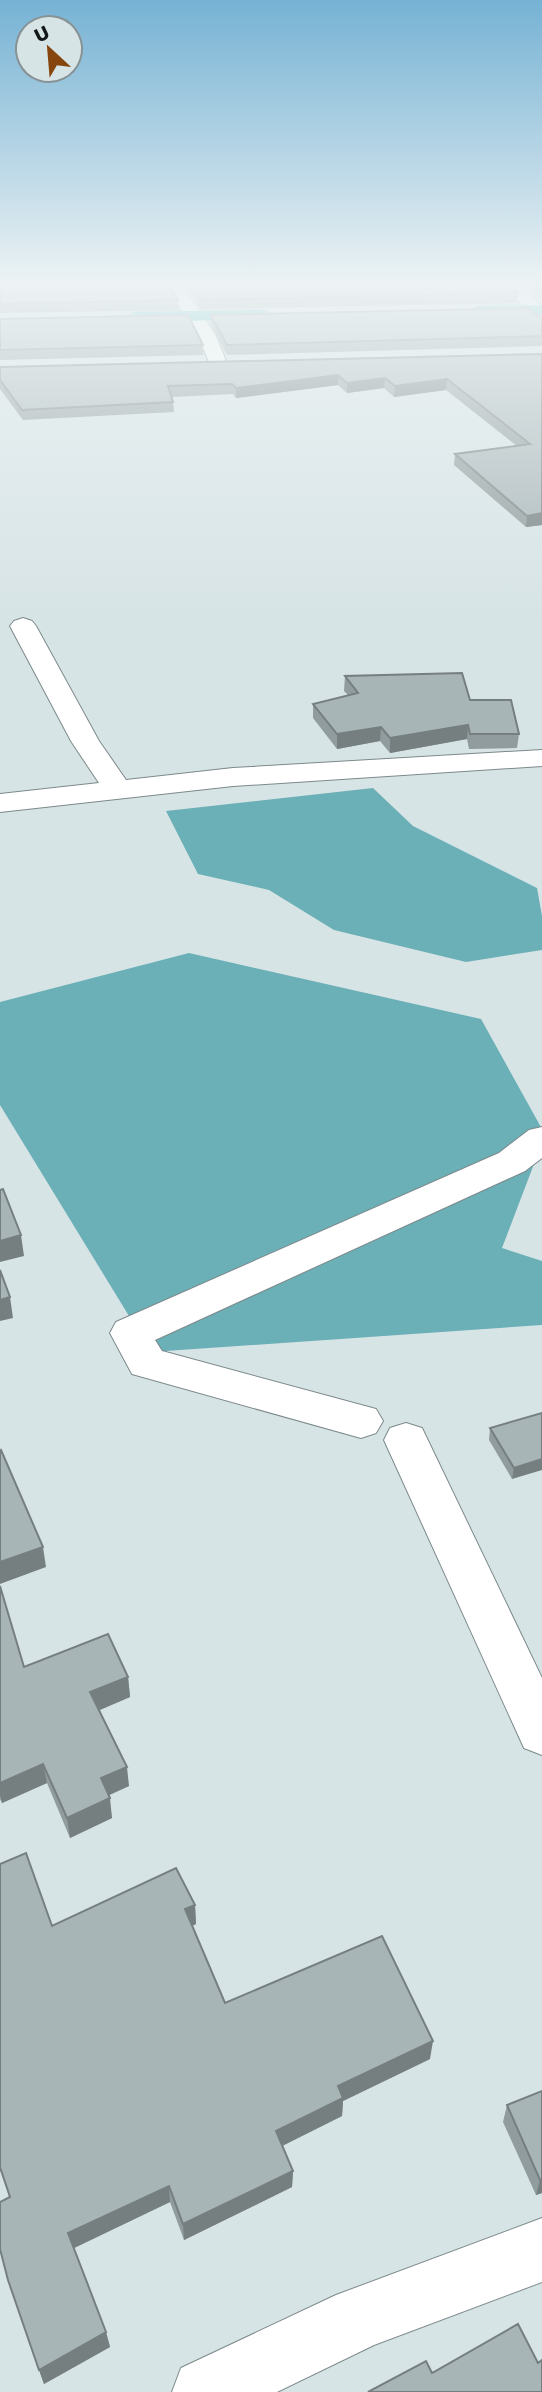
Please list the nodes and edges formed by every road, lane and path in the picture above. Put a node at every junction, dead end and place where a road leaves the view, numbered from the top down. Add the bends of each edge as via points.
1 (23, 626) dead end
2 (542, 758) edge
3 (118, 790) junction
4 (0, 803) edge
5 (542, 1139) edge
6 (361, 1421) dead end
7 (406, 1440) dead end
8 (542, 1732) edge
9 (542, 2250) edge
10 (205, 2392) edge

1 - 3 street via 85,741
2 - 3 street via 233,777
3 - 4 street
5 - 6 street via 512,1162 131,1333 147,1363
7 - 8 street
9 - 10 street via 359,2318

